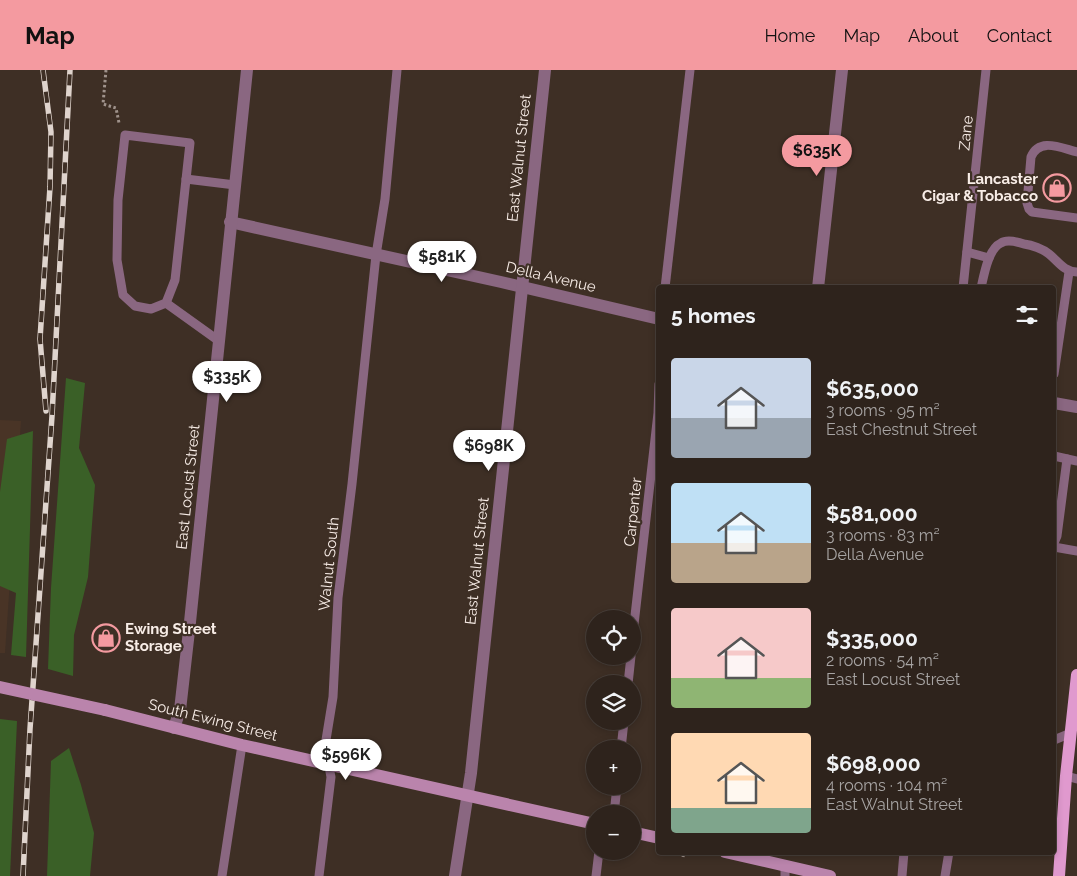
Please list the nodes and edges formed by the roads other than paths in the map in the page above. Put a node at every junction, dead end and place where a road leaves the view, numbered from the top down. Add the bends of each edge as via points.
1 (247, 70) edge
2 (397, 70) edge
3 (545, 70) edge
4 (690, 70) edge
5 (842, 70) edge
6 (986, 70) edge
7 (1077, 152) edge
8 (186, 179) junction
9 (235, 185) junction
10 (1077, 218) edge
11 (230, 222) junction
12 (967, 252) junction
13 (376, 254) junction
14 (990, 258) junction
15 (1073, 272) edge
16 (665, 285) edge
17 (818, 285) edge
18 (963, 285) edge
19 (982, 285) edge
20 (522, 287) junction
21 (166, 302) junction
22 (656, 318) edge
23 (219, 341) junction
24 (1056, 363) edge
25 (1056, 403) edge
26 (1077, 407) edge
27 (656, 432) edge
28 (1056, 456) edge
29 (1067, 459) junction
30 (1077, 461) edge
31 (1056, 540) edge
32 (1056, 547) edge
33 (1077, 551) edge
34 (636, 610) edge
35 (1077, 675) edge
36 (0, 686) edge
37 (174, 728) junction
38 (1071, 733) junction
39 (1056, 739) edge
40 (242, 745) junction
41 (328, 763) junction
42 (1072, 777) edge
43 (468, 794) junction
44 (586, 822) edge
45 (641, 834) edge
46 (656, 837) edge
47 (904, 855) edge
48 (948, 855) edge
49 (760, 856) edge
50 (598, 860) edge
51 (785, 871) edge
52 (222, 876) edge
53 (318, 876) edge
54 (455, 876) edge
55 (596, 876) edge
56 (830, 876) edge
57 (902, 876) edge
58 (944, 876) edge
59 (1059, 876) edge

1 - 9 street, East Locust Street
2 - 13 lane
3 - 20 street, East Walnut Street
4 - 16 lane
5 - 17 street
6 - 12 lane, Zane
7 - 10 lane via 1047,145 1034,150 1027,203 1032,212
8 - 9 lane
8 - 21 lane via 175,280
8 - 21 lane via 190,144 125,135 118,200 117,260 123,295 135,306 151,309
9 - 11 street, East Locust Street
11 - 13 street, Della Avenue
11 - 23 street, East Locust Street
12 - 14 lane
12 - 18 lane, Zane
13 - 20 street, Della Avenue
13 - 41 lane, Walnut South via 338,598 333,697 325,746
14 - 15 lane via 1001,242 1017,242 1047,252
14 - 19 lane
15 - 24 lane
20 - 22 street, Della Avenue
20 - 43 street, East Walnut Street
21 - 23 lane
23 - 37 street, East Locust Street via 180,710
25 - 26 street
27 - 34 lane, Carpenter
28 - 29 lane
29 - 30 lane
29 - 31 lane
32 - 33 lane
35 - 38 main road
36 - 37 street, South Ewing Street, bridge
37 - 40 street, South Ewing Street
38 - 39 lane
38 - 42 main road
40 - 41 street, South Ewing Street
40 - 52 lane
41 - 43 street, South Ewing Street
41 - 53 lane, Walnut South via 331,777
42 - 59 main road
43 - 44 street, South Ewing Street
43 - 54 street, East Walnut Street
45 - 46 street
47 - 57 lane
48 - 58 lane
49 - 51 street
50 - 55 lane
51 - 56 street

